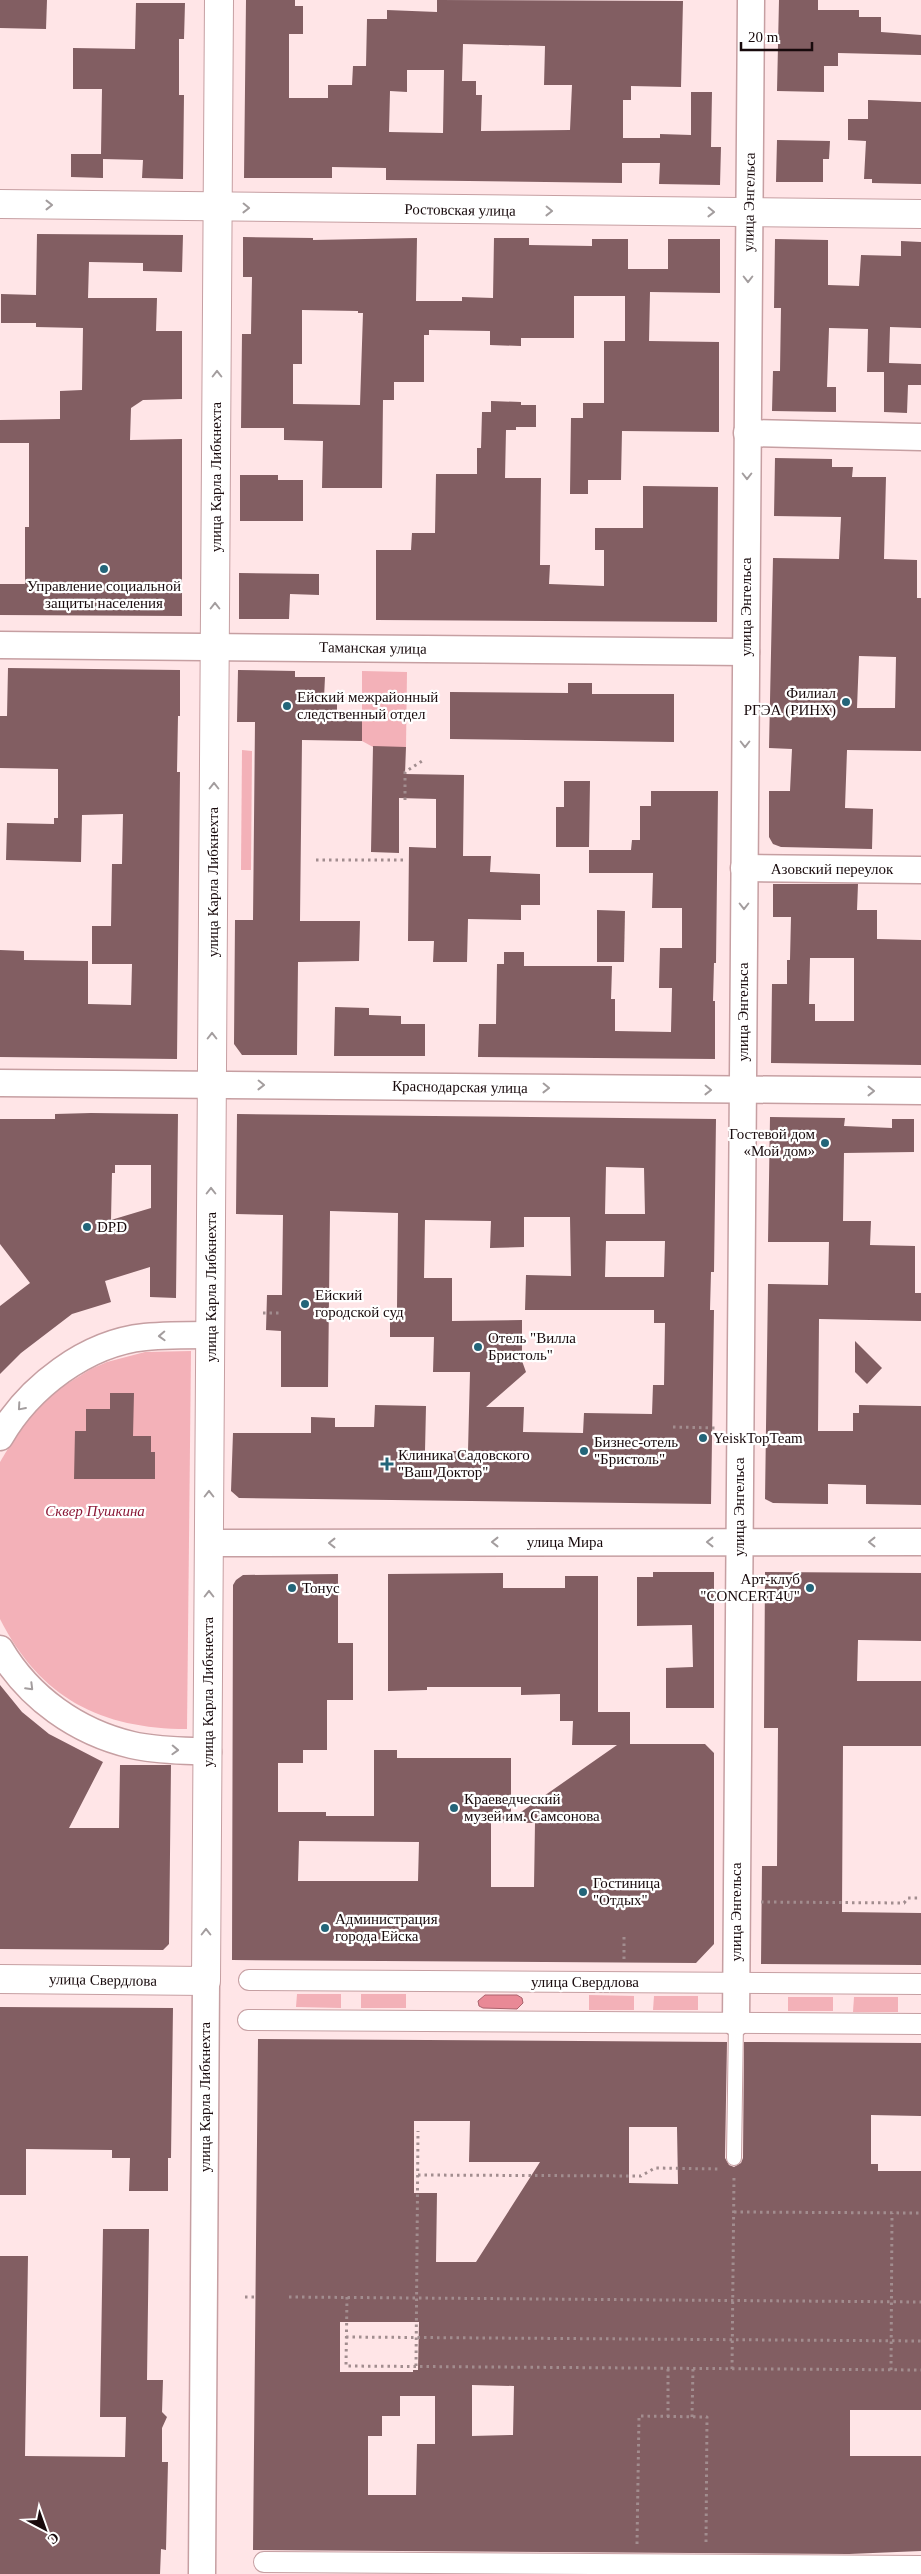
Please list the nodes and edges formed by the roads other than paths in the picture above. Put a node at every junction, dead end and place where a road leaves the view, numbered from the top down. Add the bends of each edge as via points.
1 (219, 0) edge
2 (752, 0) edge
3 (0, 204) edge
4 (218, 208) junction
5 (750, 212) junction
6 (921, 214) edge
7 (747, 433) junction
8 (921, 437) edge
9 (0, 645) edge
10 (215, 646) junction
11 (746, 652) junction
12 (744, 868) junction
13 (921, 870) edge
14 (0, 1083) edge
15 (212, 1085) junction
16 (742, 1090) junction
17 (921, 1091) edge
18 (210, 1335) junction
19 (0, 1437) edge
20 (739, 1542) junction
21 (921, 1542) edge
22 (209, 1543) junction
23 (0, 1649) edge
24 (208, 1752) junction
25 (0, 1979) edge
26 (249, 1980) dead end
27 (206, 1981) junction
28 (736, 1983) junction
29 (921, 1984) edge
30 (248, 2020) dead end
31 (736, 2023) junction
32 (921, 2024) edge
33 (734, 2164) road end
34 (264, 2562) dead end
35 (921, 2566) edge
36 (202, 2574) edge

1 - 4 street, улица Карла Либкнехта
2 - 5 street, улица Энгельса
3 -> 4 street, Ростовская улица
4 -> 5 street, Ростовская улица
10 -> 4 street, улица Карла Либкнехта
5 - 6 street, Ростовская улица
5 -> 7 street, улица Энгельса
7 - 8 street
7 -> 11 street, улица Энгельса
9 - 10 street, Таманская улица
10 - 11 street, Таманская улица
15 -> 10 street, улица Карла Либкнехта
11 -> 12 street, улица Энгельса
12 - 13 street, Азовский переулок
12 -> 16 street, улица Энгельса
14 - 15 street, Краснодарская улица
15 -> 16 street, Краснодарская улица
18 -> 15 street, улица Карла Либкнехта
16 -> 17 street, Краснодарская улица
16 - 20 street, улица Энгельса
18 -> 19 street via 144,1337 112,1345 84,1357 48,1380 31,1396
22 -> 18 street, улица Карла Либкнехта
21 -> 20 street, улица Мира
20 -> 22 street, улица Мира
20 - 28 street, улица Энгельса
24 -> 22 street, улица Карла Либкнехта
23 -> 24 street via 39,1697 87,1729 133,1745
27 -> 24 street, улица Карла Либкнехта
25 - 27 street, улица Свердлова
26 - 28 street, улица Свердлова
27 - 36 street, улица Карла Либкнехта
28 - 29 street, улица Свердлова
28 - 31 street, улица Энгельса
30 - 31 street
31 - 32 street
31 - 33 lane
34 - 35 street

